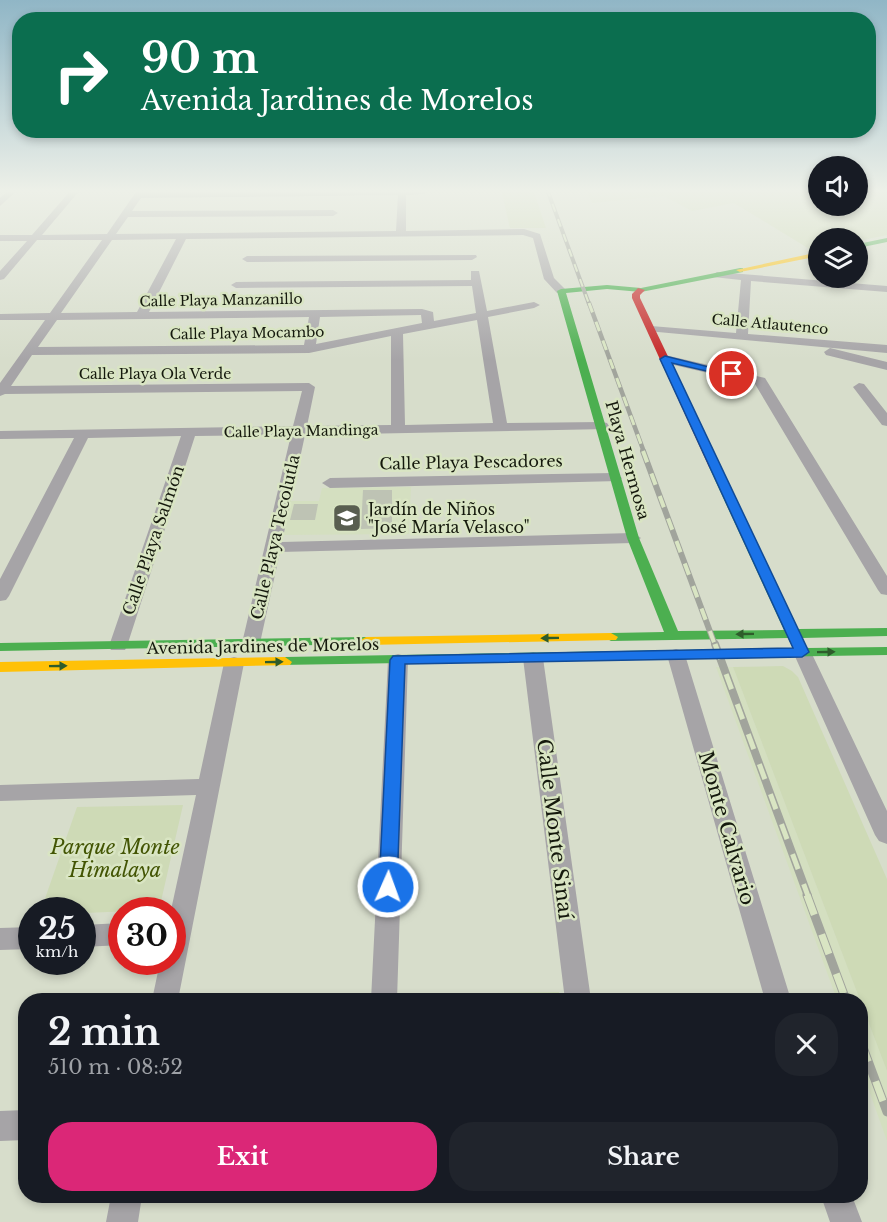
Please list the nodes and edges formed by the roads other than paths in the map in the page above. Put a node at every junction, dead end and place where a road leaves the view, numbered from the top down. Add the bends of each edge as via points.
1 (27, 246) edge
2 (103, 246) edge
3 (177, 246) edge
4 (251, 246) edge
5 (471, 246) edge
6 (540, 246) edge
7 (472, 256) junction
8 (808, 256) edge
9 (0, 260) edge
10 (15, 260) junction
11 (717, 275) junction
12 (0, 277) edge
13 (746, 278) junction
14 (477, 283) junction
15 (236, 286) junction
16 (887, 289) edge
17 (641, 290) junction
18 (561, 291) junction
19 (534, 305) dead end
20 (315, 314) junction
21 (483, 315) junction
22 (141, 316) junction
23 (0, 317) edge
24 (53, 317) junction
25 (428, 326) junction
26 (651, 329) junction
27 (397, 333) junction
28 (742, 336) junction
29 (796, 341) junction
30 (309, 349) junction
31 (887, 349) edge
32 (29, 351) junction
33 (665, 359) junction
34 (887, 366) edge
35 (309, 387) joint
36 (859, 387) dead end
37 (1, 391) edge
38 (873, 403) junction
39 (887, 407) edge
40 (887, 422) edge
41 (602, 426) junction
42 (501, 428) junction
43 (300, 430) junction
44 (398, 430) junction
45 (83, 434) junction
46 (189, 434) junction
47 (0, 435) edge
48 (614, 478) junction
49 (330, 483) dead end
50 (633, 538) junction
51 (271, 547) junction
52 (887, 590) edge
53 (0, 596) edge
54 (887, 632) edge
55 (320, 642) junction
56 (798, 643) junction
57 (251, 644) junction
58 (674, 645) junction
59 (118, 646) junction
60 (0, 647) edge
61 (887, 651) edge
62 (533, 658) junction
63 (398, 660) junction
64 (317, 662) junction
65 (234, 663) junction
66 (0, 666) edge
67 (210, 787) junction
68 (0, 793) edge
69 (887, 835) edge
70 (184, 897) edge
71 (18, 938) edge
72 (0, 939) edge
73 (169, 975) edge
74 (166, 993) edge
75 (384, 993) edge
76 (577, 993) edge
77 (776, 993) edge
78 (18, 1125) edge
79 (0, 1126) edge
80 (126, 1203) edge
81 (839, 1203) edge
82 (122, 1222) edge
83 (846, 1222) edge

1 - 10 street
2 - 24 street
3 - 22 street
4 - 15 street
5 - 7 street
6 - 18 street, Playa Hermosa via 549,279
7 - 14 street
7 - 15 street
8 - 11 main road
9 - 10 street
10 - 12 street
11 - 13 street
11 - 17 main road
13 - 16 street
13 - 28 street
14 - 15 street
14 - 21 street
15 - 20 street, Calle Playa Manzanillo
15 - 22 street, Calle Playa Manzanillo
17 - 18 main road via 607,287
17 - 26 main road via 636,298
18 - 41 main road, Playa Hermosa
19 - 21 street, Calle Playa Mocambo
20 - 25 street, Calle Playa Manzanillo via 422,312 429,314
20 - 30 street
21 - 25 street, Calle Playa Mocambo
21 - 42 street
22 - 24 street, Calle Playa Manzanillo
23 - 24 street, Calle Playa Manzanillo
24 - 32 street
25 - 27 street, Calle Playa Mocambo
26 - 28 street, Calle Atlautenco
26 - 33 main road
27 - 30 street, Calle Playa Mocambo
27 - 44 street
28 - 29 street, Calle Atlautenco
29 - 31 street, Calle Atlautenco
29 - 34 street
30 - 32 street, Calle Playa Mocambo
32 - 37 street
33 - 52 street via 760,381
33 - 56 main road
35 - 37 street, Calle Playa Ola Verde
35 - 43 street, Calle Playa Tecolutla
36 - 38 street
38 - 39 street
38 - 40 street
41 - 42 street, Calle Playa Mandinga
41 - 48 main road, Playa Hermosa
42 - 44 street, Calle Playa Mandinga
43 - 44 street, Calle Playa Mandinga
43 - 46 street, Calle Playa Mandinga
43 - 51 street, Calle Playa Tecolutla
45 - 46 street, Calle Playa Mandinga
45 - 47 street, Calle Playa Mandinga
45 - 53 street
46 - 59 street, Calle Playa Salmón
48 - 49 street, Calle Playa Pescadores
48 - 50 main road, Playa Hermosa
50 - 51 street
50 - 58 main road, Playa Hermosa
51 - 57 street, Calle Playa Tecolutla
54 - 56 main road, Avenida Jardines de Morelos
55 - 57 main road, Avenida Jardines de Morelos
58 -> 55 main road, Avenida Jardines de Morelos
55 - 64 main road
56 - 58 main road, Avenida Jardines de Morelos
56 -> 58 main road, Avenida Jardines de Morelos
56 -> 61 main road, Avenida Jardines de Morelos
56 - 69 street
57 - 59 main road, Avenida Jardines de Morelos
58 - 62 main road, Avenida Jardines de Morelos
58 - 77 street, Monte Calvario
59 - 60 main road, Avenida Jardines de Morelos
62 - 63 main road, Avenida Jardines de Morelos
62 - 76 street, Calle Monte Sinaí
63 - 64 main road, Avenida Jardines de Morelos
63 - 75 street
65 -> 64 main road, Avenida Jardines de Morelos
66 -> 65 main road, Avenida Jardines de Morelos
65 - 67 street
67 - 68 street
67 - 70 street
71 - 72 street
73 - 74 street
78 - 79 street
80 - 82 street
81 - 83 street

